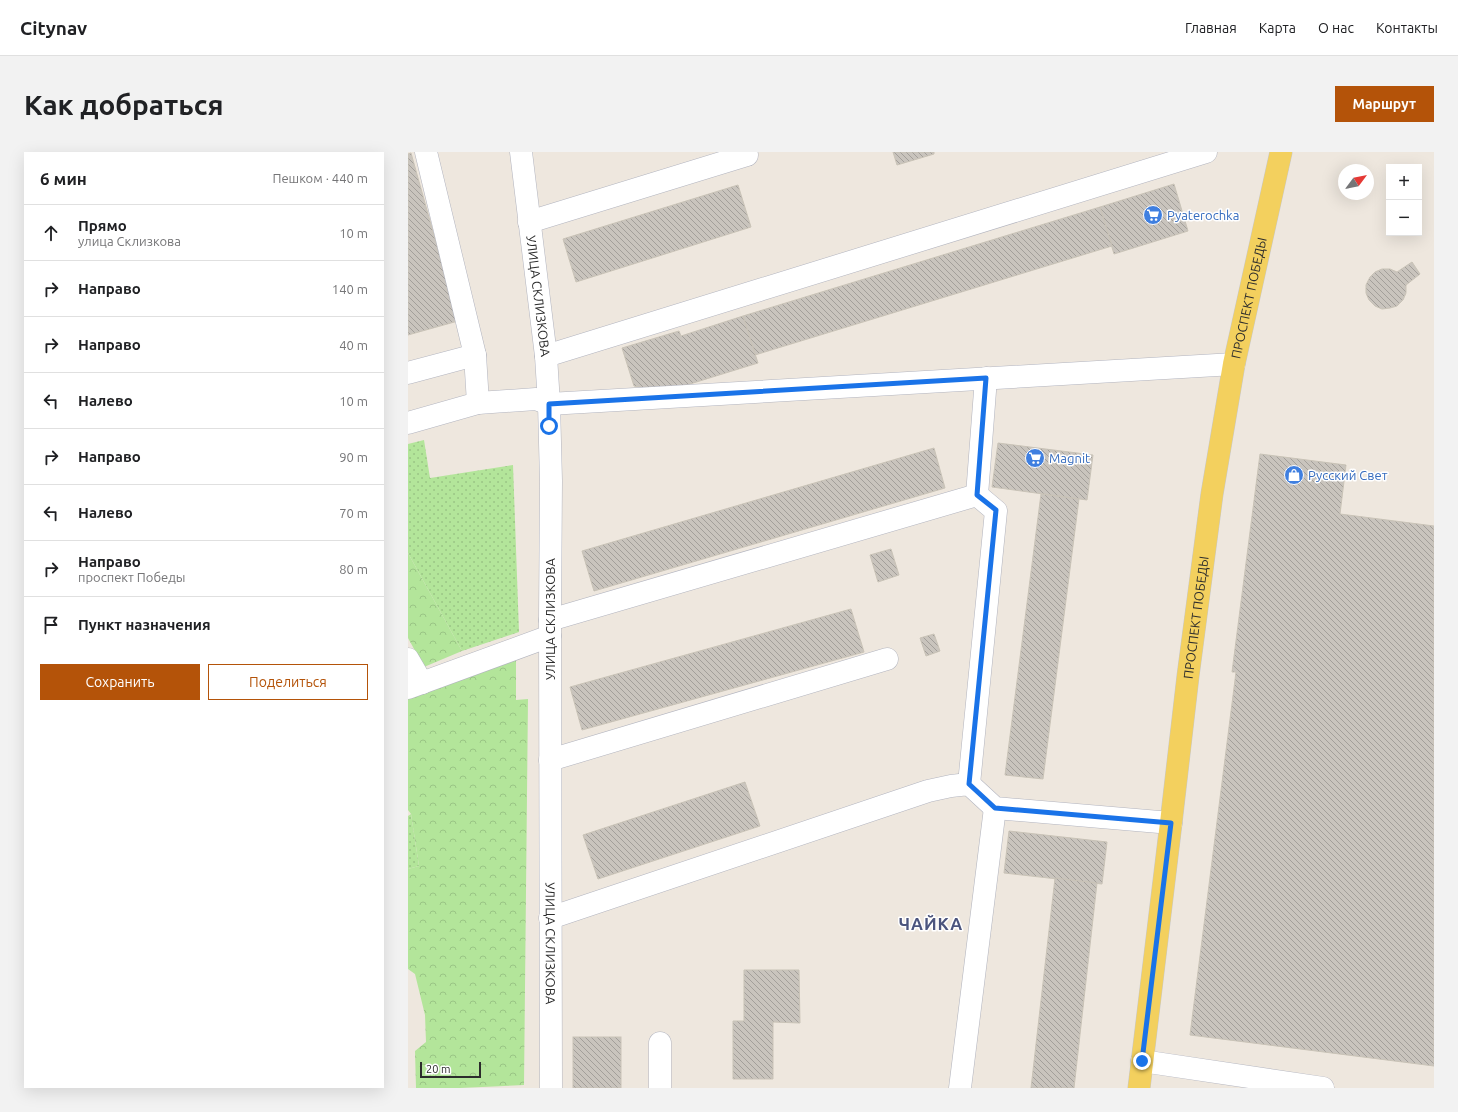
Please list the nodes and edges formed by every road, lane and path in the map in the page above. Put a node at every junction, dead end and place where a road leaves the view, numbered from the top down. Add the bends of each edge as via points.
1 (426, 152) edge
2 (521, 152) edge
3 (1206, 152) edge
4 (1281, 152) edge
5 (748, 155) dead end
6 (529, 222) junction
7 (475, 355) junction
8 (546, 356) junction
9 (1234, 364) junction
10 (408, 373) edge
11 (986, 378) junction
12 (478, 403) junction
13 (549, 404) junction
14 (408, 423) edge
15 (977, 495) junction
16 (550, 628) junction
17 (408, 659) edge
18 (887, 659) dead end
19 (415, 685) edge
20 (550, 760) junction
21 (969, 784) junction
22 (995, 808) junction
23 (1171, 823) junction
24 (550, 918) junction
25 (660, 1044) dead end
26 (1142, 1061) junction
27 (551, 1088) edge
28 (660, 1088) edge
29 (960, 1088) edge
30 (1138, 1088) edge
31 (1323, 1088) edge

1 - 7 street
2 - 6 street, УЛИЦА СКЛИЗКОВА
3 - 8 street
4 - 9 main road, ПРОСПЕКТ ПОБЕДЫ
5 - 6 street
6 - 8 street, УЛИЦА СКЛИЗКОВА
7 - 10 street
7 - 12 street
8 - 13 street, УЛИЦА СКЛИЗКОВА
9 - 11 street
9 - 23 main road, ПРОСПЕКТ ПОБЕДЫ via 1210,510
11 - 13 street
11 - 15 street
12 - 13 street via 536,399
12 - 14 street
13 - 16 street, УЛИЦА СКЛИЗКОВА
15 - 16 street
15 - 21 street via 996,510
16 - 19 street
16 - 20 street, УЛИЦА СКЛИЗКОВА
17 - 19 street
18 - 20 street
20 - 24 street, УЛИЦА СКЛИЗКОВА
21 - 22 street
21 - 24 street via 928,791
22 - 23 street
22 - 29 street
23 - 26 main road, ПРОСПЕКТ ПОБЕДЫ
24 - 27 street, УЛИЦА СКЛИЗКОВА
25 - 28 street
26 - 30 main road, ПРОСПЕКТ ПОБЕДЫ
26 - 31 street

